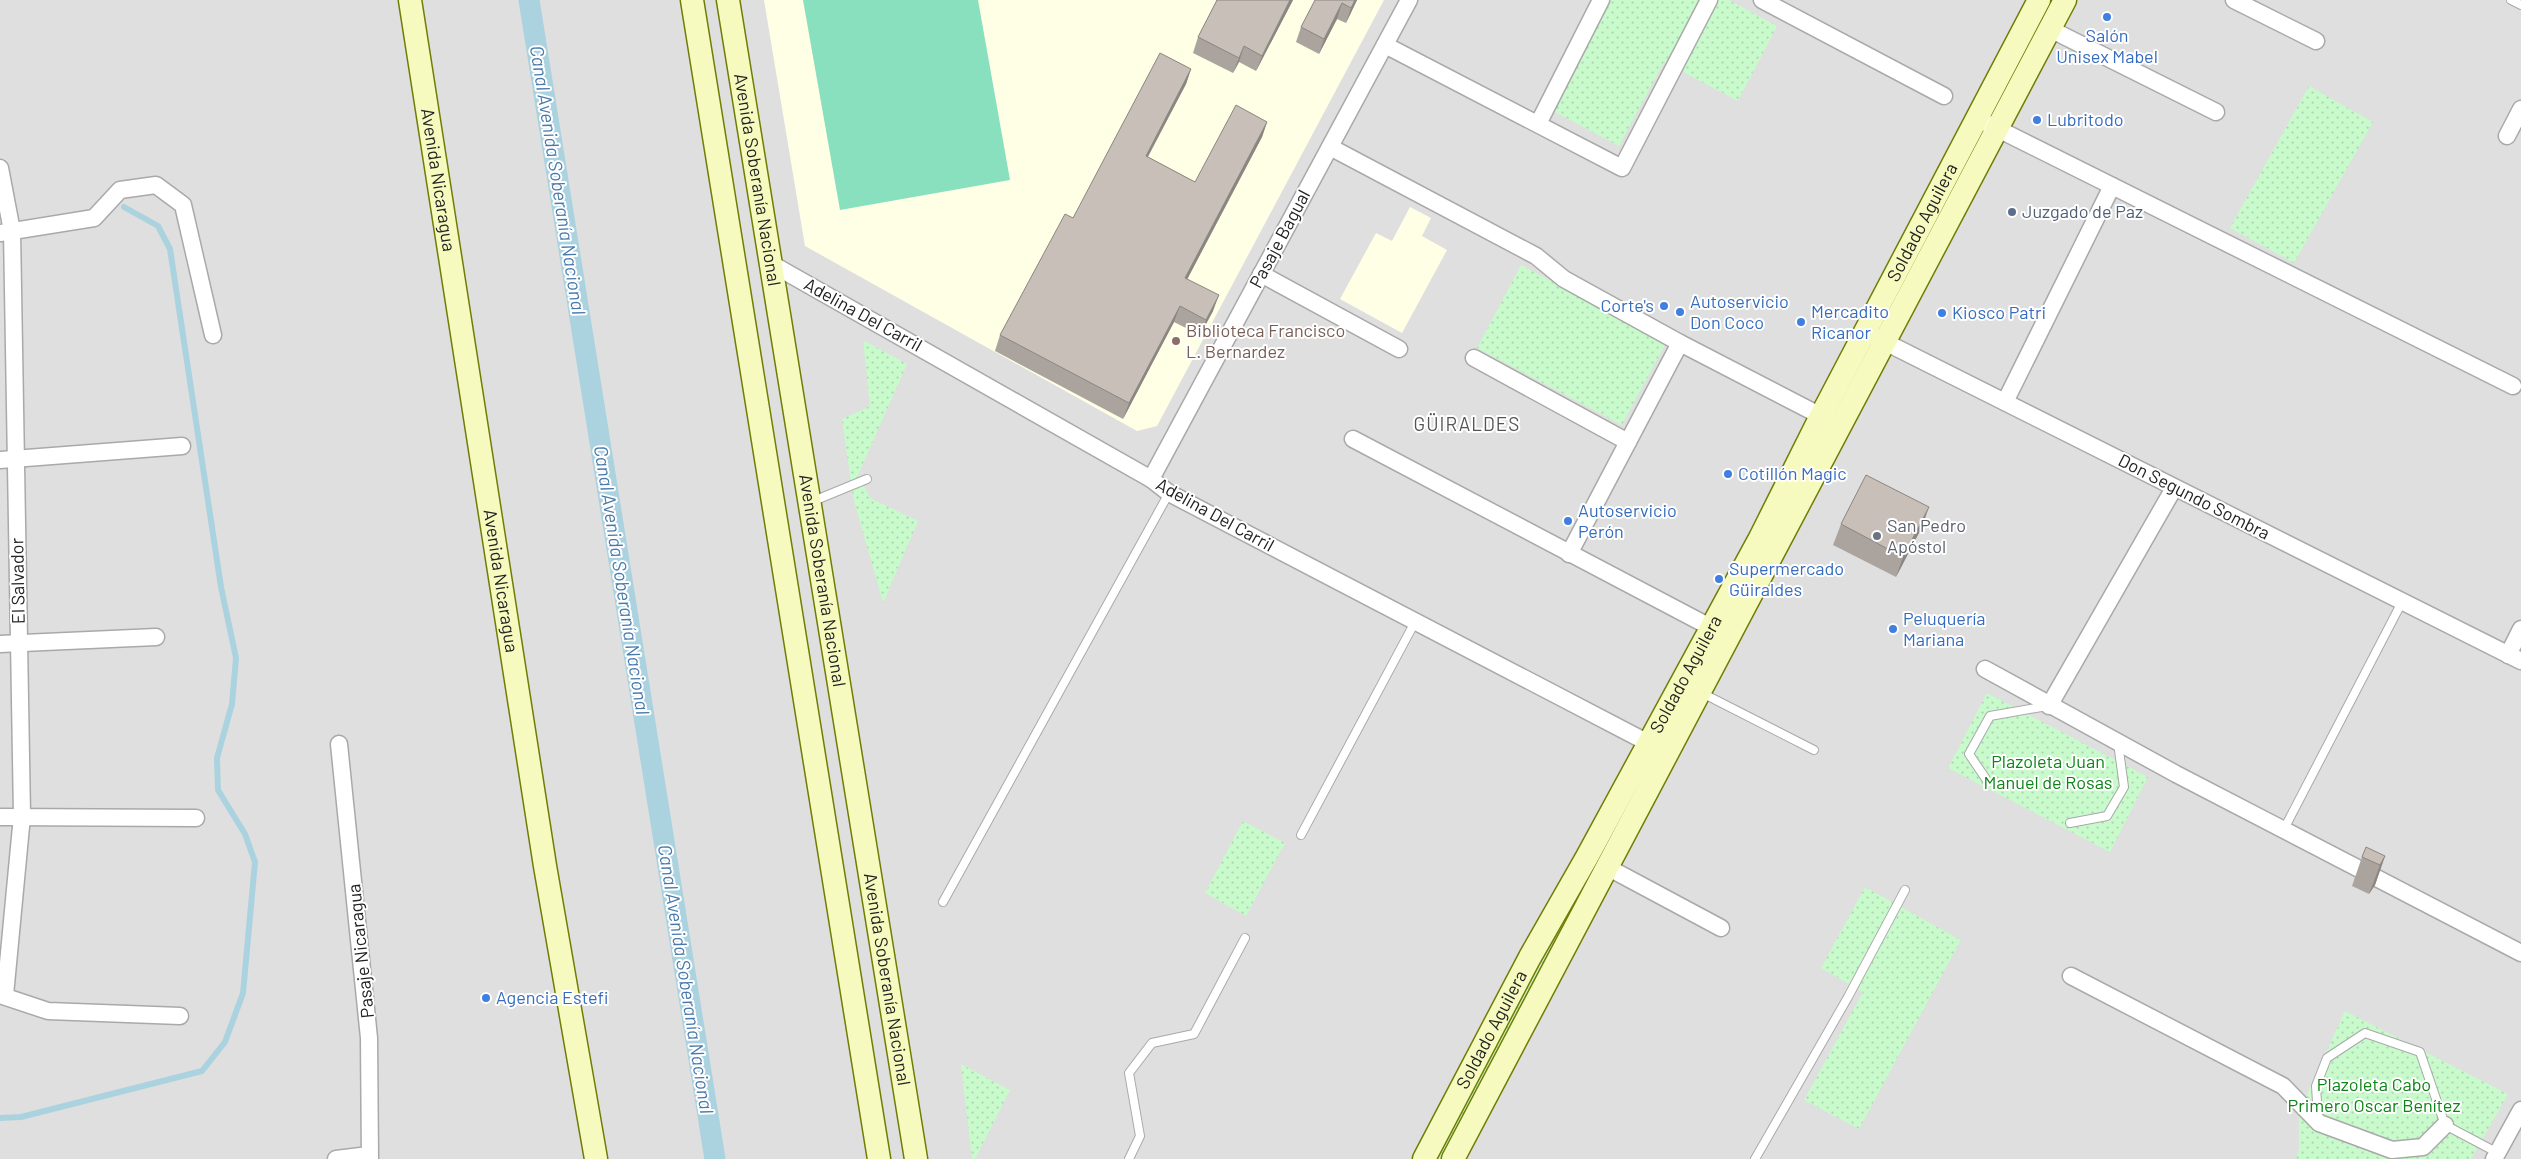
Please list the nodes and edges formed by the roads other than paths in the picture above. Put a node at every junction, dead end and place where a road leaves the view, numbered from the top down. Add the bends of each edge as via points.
1 (410, 0) edge
2 (692, 0) edge
3 (728, 0) edge
4 (1409, 0) edge
5 (1601, 0) edge
6 (1709, 0) edge
7 (1762, 0) edge
8 (2039, 0) edge
9 (2066, 0) edge
10 (2234, 0) edge
11 (2511, 0) edge
12 (2521, 5) edge
13 (2050, 29) junction
14 (2316, 41) dead end
15 (1385, 45) junction
16 (1944, 96) dead end
17 (2521, 109) edge
18 (2216, 112) dead end
19 (1978, 118) junction
20 (1538, 124) junction
21 (1997, 129) junction
22 (2507, 136) dead end
23 (1330, 147) junction
24 (0, 168) edge
25 (2112, 186) junction
26 (6, 232) edge
27 (770, 263) junction
28 (1262, 274) junction
29 (213, 335) dead end
30 (1876, 337) junction
31 (1680, 343) junction
32 (1399, 349) dead end
33 (1474, 358) dead end
34 (2513, 386) dead end
35 (2005, 402) junction
36 (1821, 416) junction
37 (1352, 439) dead end
38 (1628, 442) junction
39 (182, 446) dead end
40 (7, 460) edge
41 (867, 479) dead end
42 (1151, 479) junction
43 (2174, 488) junction
44 (1169, 493) junction
45 (809, 502) junction
46 (1569, 554) junction
47 (1760, 559) junction
48 (2402, 602) junction
49 (1415, 622) junction
50 (1712, 628) junction
51 (2521, 629) edge
52 (156, 637) dead end
53 (20, 643) junction
54 (0, 644) edge
55 (2515, 658) edge
56 (1986, 669) dead end
57 (1700, 692) junction
58 (2049, 706) junction
59 (2117, 741) junction
60 (339, 744) dead end
61 (1658, 748) junction
62 (1814, 750) dead end
63 (1986, 779) dead end
64 (22, 816) junction
65 (0, 817) edge
66 (196, 818) dead end
67 (2070, 823) dead end
68 (2283, 831) junction
69 (1301, 835) dead end
70 (1608, 867) junction
71 (1905, 890) dead end
72 (943, 902) dead end
73 (1721, 928) dead end
74 (1245, 938) dead end
75 (2521, 953) edge
76 (2071, 976) dead end
77 (2, 995) edge
78 (180, 1016) dead end
79 (2521, 1110) edge
80 (2319, 1123) junction
81 (2445, 1125) junction
82 (2496, 1156) edge
83 (370, 1157) edge
84 (336, 1159) edge
85 (596, 1159) edge
86 (878, 1159) edge
87 (916, 1159) edge
88 (1129, 1159) edge
89 (1424, 1159) edge
90 (1454, 1159) edge
91 (1755, 1159) edge

1 - 85 street, Avenida Nicaragua via 544,856
2 - 86 street, Avenida Soberanía Nacional
3 - 27 street, Avenida Soberanía Nacional
4 - 15 street, Pasaje Bagual
5 - 20 street
6 - 20 street via 1622,168
7 - 16 street
8 - 19 street, Soldado Aguilera
9 - 13 street, Soldado Aguilera
10 - 14 street
11 - 12 lane
13 - 18 street
13 - 21 street, Soldado Aguilera
15 - 20 street
15 - 23 street, Pasaje Bagual
17 - 22 street
19 - 21 street
19 - 30 street, Soldado Aguilera
21 - 25 street
21 - 30 street, Soldado Aguilera
23 - 28 street, Pasaje Bagual
23 - 31 street via 1536,256 1564,279
24 - 26 street, El Salvador
25 - 34 street
25 - 35 street
26 - 29 street via 94,218 120,190 156,185 183,205
26 - 40 street, El Salvador
27 - 42 street, Adelina Del Carril
27 - 45 street, Avenida Soberanía Nacional
28 - 32 street
28 - 42 street, Pasaje Bagual
30 - 35 street, Don Segundo Sombra
30 - 36 street, Soldado Aguilera
30 - 47 street, Soldado Aguilera
31 - 36 street
31 - 38 street
33 - 38 street
35 - 43 street, Don Segundo Sombra
36 - 47 street, Soldado Aguilera
37 - 46 street
38 - 46 street
39 - 40 street
40 - 53 street, El Salvador
41 - 45 lane
42 - 44 street, Adelina Del Carril
43 - 48 street, Don Segundo Sombra
43 - 58 street
44 - 49 street, Adelina Del Carril
44 - 72 lane
45 - 87 street, Avenida Soberanía Nacional
46 - 50 street
47 - 50 street, Soldado Aguilera
47 - 57 street, Soldado Aguilera
48 - 55 street, Don Segundo Sombra
48 - 68 lane
49 - 61 street, Adelina Del Carril
49 - 69 lane
50 - 61 street, Soldado Aguilera
51 - 55 street
52 - 53 street
53 - 54 street
53 - 64 street, El Salvador
56 - 58 street
57 - 61 street, Soldado Aguilera
57 - 62 lane
58 - 59 street
58 - 63 lane via 1990,716 1969,754
59 - 67 lane via 2124,787 2107,816
59 - 68 street
60 - 83 street, Pasaje Nicaragua via 369,1038
61 - 70 street, Soldado Aguilera
61 - 89 street, Soldado Aguilera via 1530,957
64 - 65 street
64 - 66 street
64 - 77 street, El Salvador
68 - 75 street
70 - 73 street
70 - 90 street, Soldado Aguilera
71 - 91 lane
74 - 88 lane via 1194,1034 1152,1043 1129,1073 1140,1136
76 - 80 street via 2283,1086
77 - 78 street via 48,1012
79 - 82 street
80 - 81 street via 2392,1150 2423,1147
80 - 81 lane via 2316,1086 2328,1058 2365,1032 2420,1052
81 - 82 lane
83 - 84 street

